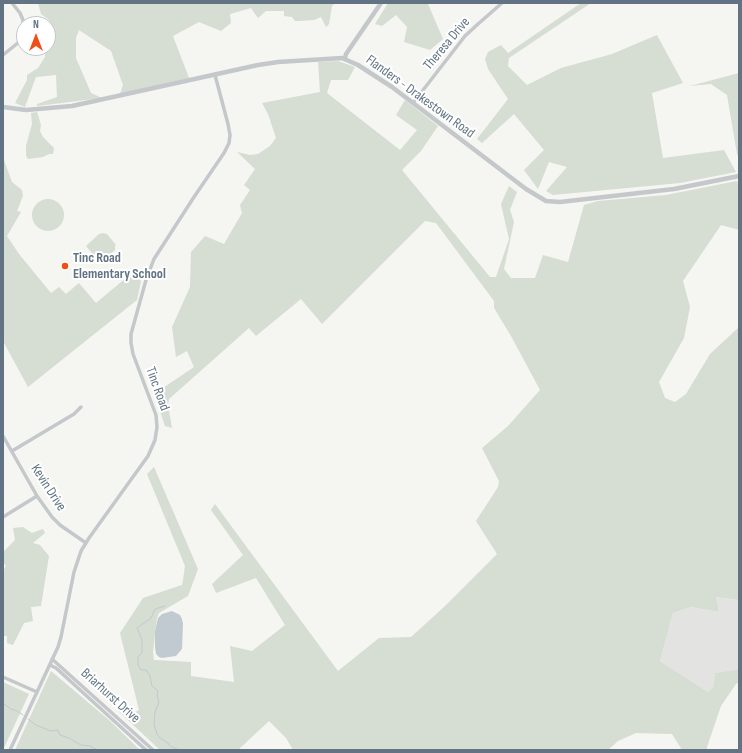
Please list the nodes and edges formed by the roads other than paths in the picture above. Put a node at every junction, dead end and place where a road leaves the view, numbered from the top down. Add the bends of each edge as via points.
1 (12, 3) edge
2 (381, 3) edge
3 (502, 3) edge
4 (3, 55) edge
5 (345, 58) junction
6 (215, 75) junction
7 (413, 103) junction
8 (3, 106) edge
9 (739, 176) edge
10 (81, 407) dead end
11 (3, 436) edge
12 (12, 451) junction
13 (38, 496) junction
14 (3, 517) edge
15 (86, 543) junction
16 (52, 660) junction
17 (50, 665) junction
18 (3, 677) edge
19 (37, 692) junction
20 (10, 750) edge
21 (146, 750) edge
22 (153, 750) edge

1 - 4 street via 22,17 23,34 19,42
2 - 5 street
3 - 7 street, Theresa Drive via 466,36
5 - 6 street, Flanders - Drakestown Road via 278,62
5 - 7 street, Flanders - Drakestown Road
6 - 8 street, Flanders - Drakestown Road via 72,106 26,110
6 - 15 street, Tinc Road via 229,128 229,143 153,262 131,334 133,354 156,415 155,440 148,456
7 - 9 street, Flanders - Drakestown Road via 526,189 548,201 560,202 674,189
10 - 12 street via 74,414
11 - 12 street, Kevin Drive
12 - 13 street, Kevin Drive
13 - 14 street
13 - 15 street, Kevin Drive via 60,525
15 - 16 street, Tinc Road via 75,568 61,637
16 - 17 street, Tinc Road
16 - 22 street, Briarhurst Drive
17 - 19 street, Tinc Road
17 - 21 street, Briarhurst Drive
18 - 19 street
19 - 20 street, Tinc Road

